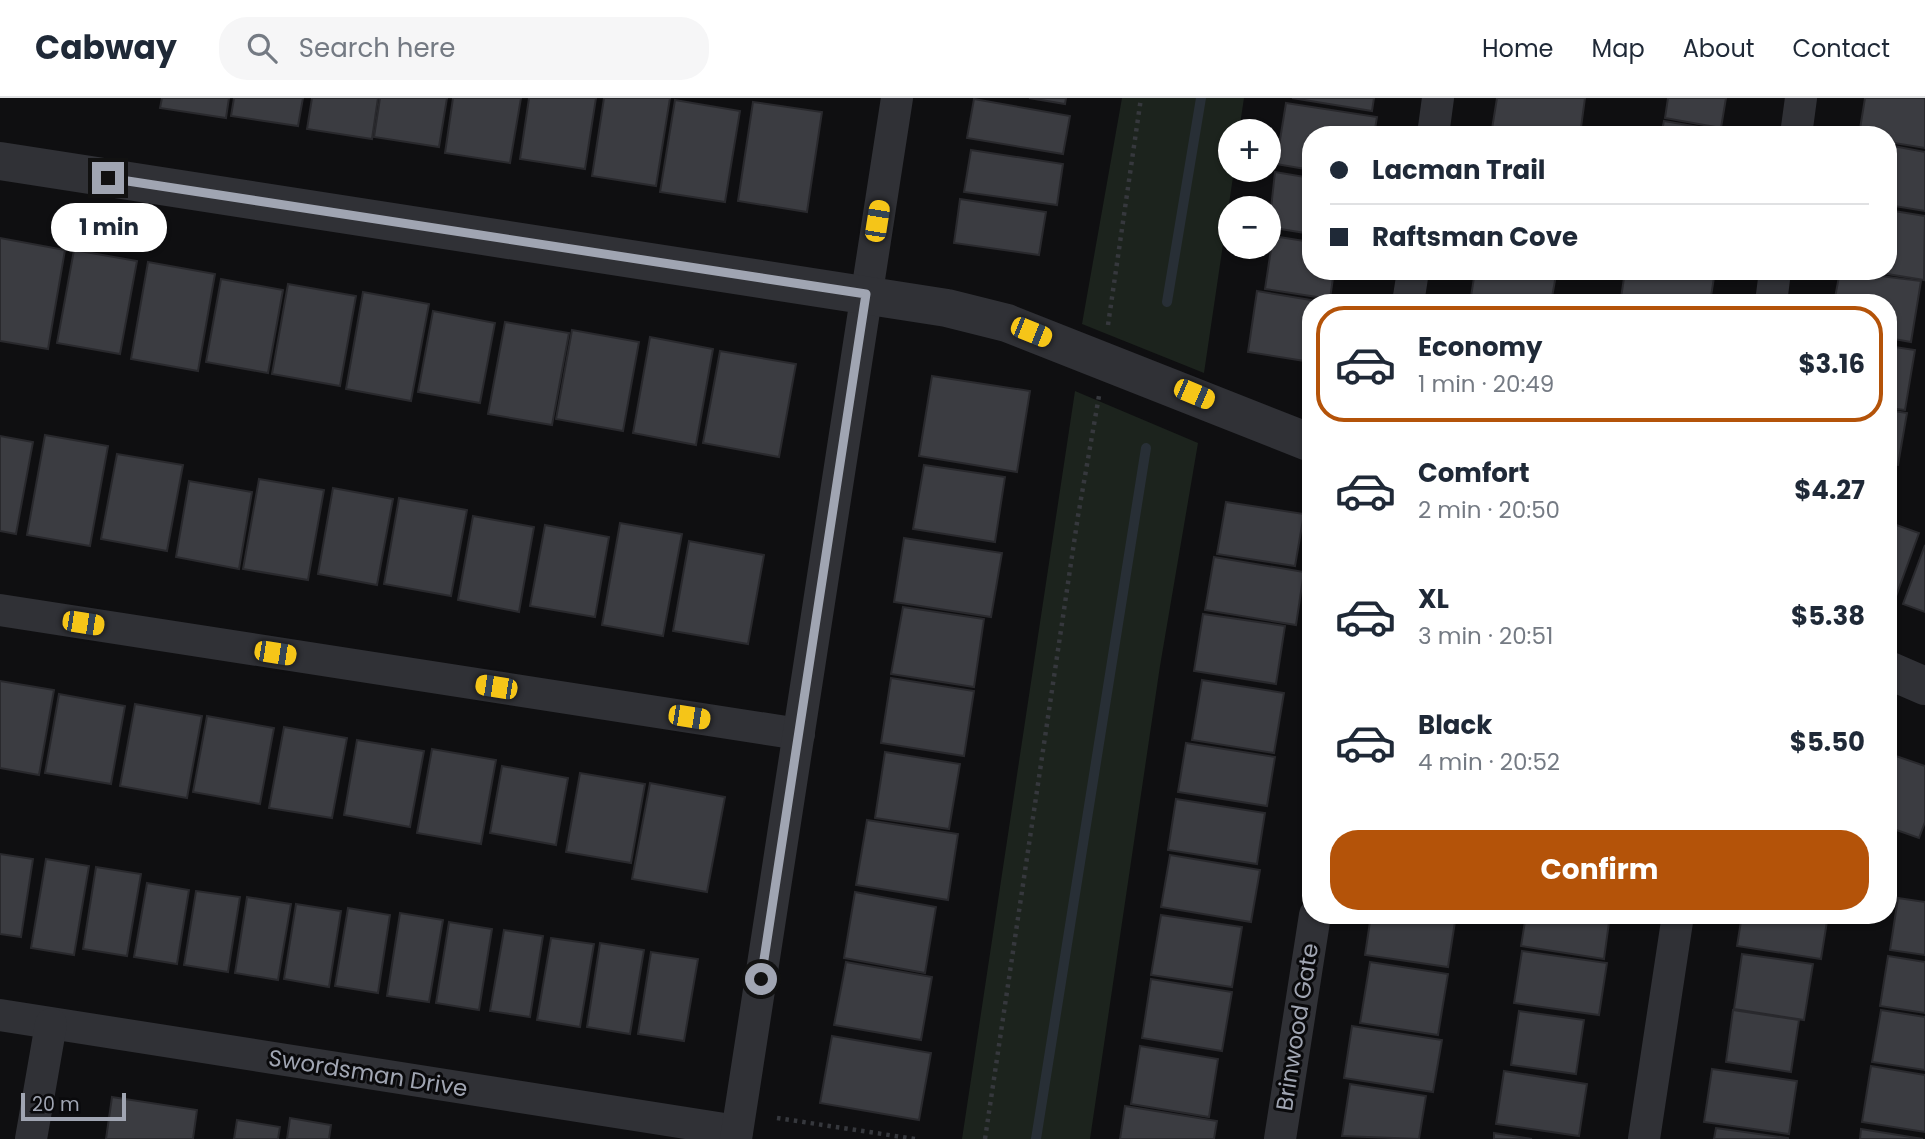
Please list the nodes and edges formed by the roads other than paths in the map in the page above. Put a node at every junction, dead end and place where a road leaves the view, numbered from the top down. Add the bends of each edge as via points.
1 (897, 98) edge
2 (1438, 98) edge
3 (1801, 98) edge
4 (1434, 126) edge
5 (1797, 126) edge
6 (0, 161) edge
7 (866, 294) junction
8 (1302, 439) edge
9 (0, 610) edge
10 (1897, 674) edge
11 (1925, 686) edge
12 (799, 734) junction
13 (1314, 924) edge
14 (1677, 924) edge
15 (0, 1015) edge
16 (51, 1024) junction
17 (736, 1135) edge
18 (32, 1139) edge
19 (1280, 1139) edge
20 (1644, 1139) edge

1 - 7 street
2 - 4 street
3 - 5 street
6 - 7 street
7 - 8 street via 1007,323
7 - 12 street
9 - 12 street
10 - 11 street
12 - 17 street
13 - 19 street, Brinwood Gate
14 - 20 street
15 - 16 street, Swordsman Drive
16 - 17 street, Swordsman Drive
16 - 18 street

